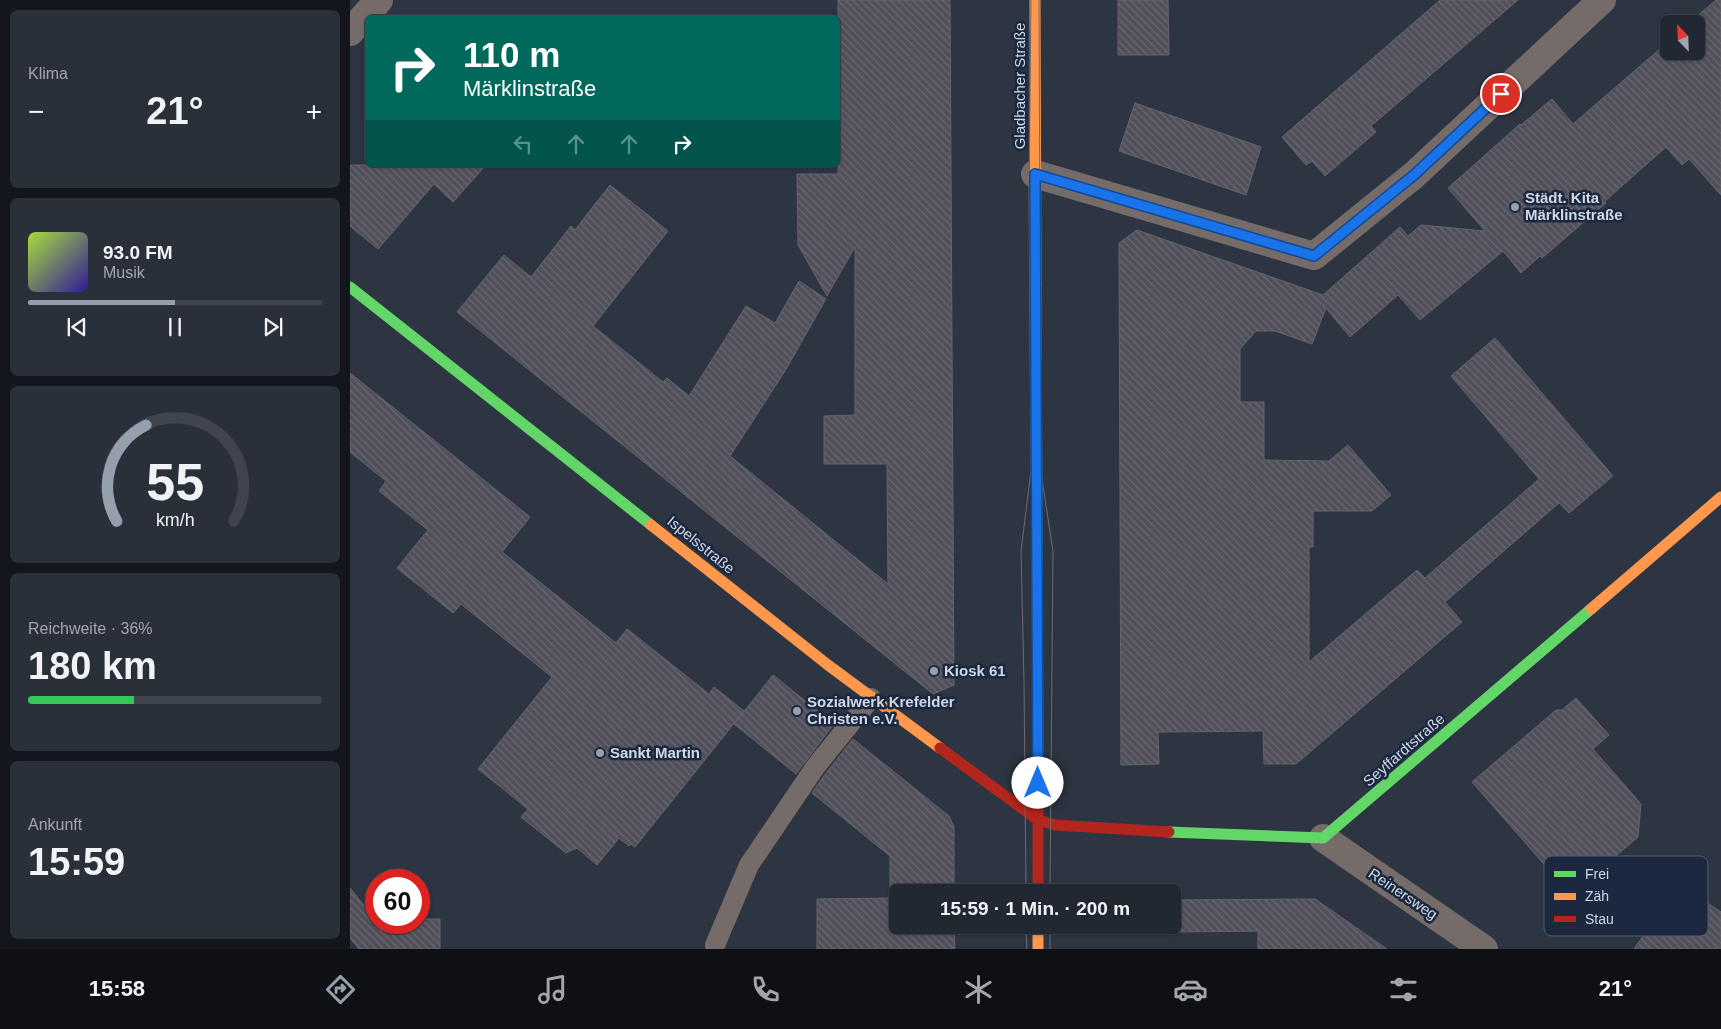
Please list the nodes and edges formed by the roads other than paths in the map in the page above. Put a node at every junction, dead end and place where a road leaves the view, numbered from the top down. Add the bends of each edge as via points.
1 (379, 0) edge
2 (1035, 0) edge
3 (1602, 0) edge
4 (365, 15) edge
5 (365, 15) edge
6 (350, 32) edge
7 (1035, 174) junction
8 (350, 287) edge
9 (1721, 497) edge
10 (871, 698) junction
11 (1038, 820) junction
12 (1323, 838) junction
13 (1038, 884) edge
14 (1038, 934) edge
15 (715, 945) dead end
16 (1038, 949) edge
17 (1484, 949) edge

1 - 5 street
2 - 7 street, Gladbacher Straße
3 - 7 street via 1414,175 1314,256
4 - 6 street
7 - 11 street, Gladbacher Straße
8 - 10 street, Ispelsstraße
9 - 12 street, Seyffardtstraße
10 - 11 street, Ispelsstraße
10 - 15 lane via 816,766 749,865
11 - 12 street via 1056,825 1123,830
11 - 13 street, Gladbacher Straße
12 - 17 street, Reinersweg
14 - 16 street

